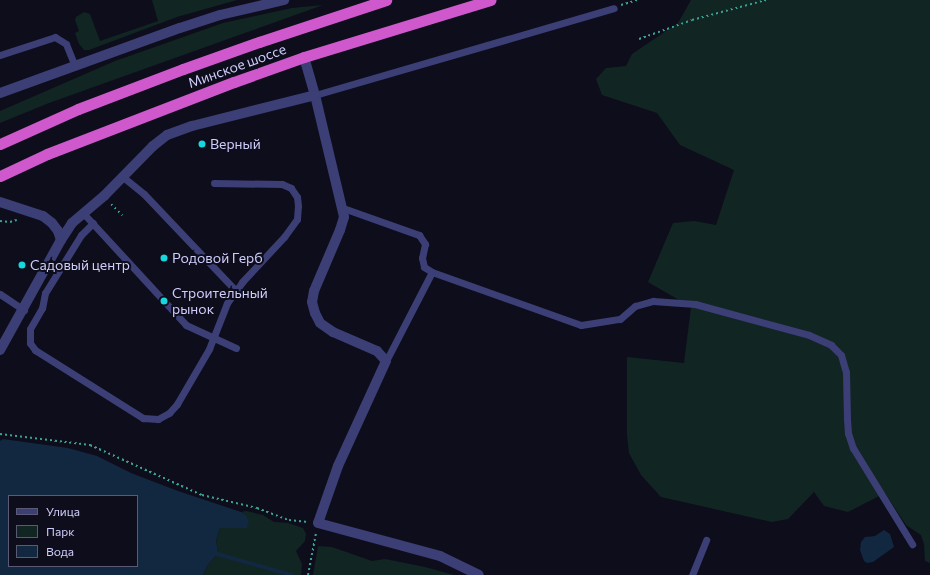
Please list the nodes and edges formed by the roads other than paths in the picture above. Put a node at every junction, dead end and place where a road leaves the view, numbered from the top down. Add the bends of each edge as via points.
1 (284, 0) edge
2 (386, 0) edge
3 (490, 0) edge
4 (614, 8) road end
5 (0, 55) edge
6 (304, 57) junction
7 (75, 66) junction
8 (0, 93) edge
9 (315, 94) junction
10 (0, 144) edge
11 (0, 176) edge
12 (123, 177) junction
13 (214, 183) dead end
14 (0, 202) edge
15 (343, 208) junction
16 (84, 214) junction
17 (52, 223) junction
18 (72, 223) junction
19 (93, 223) junction
20 (61, 240) junction
21 (432, 272) junction
22 (236, 291) junction
23 (0, 294) edge
24 (24, 310) junction
25 (213, 337) junction
26 (236, 348) dead end
27 (0, 350) edge
28 (386, 361) junction
29 (706, 540) dead end
30 (912, 544) dead end
31 (479, 575) edge
32 (692, 575) edge

1 - 7 street via 220,15
2 - 10 highway, Минское шоссе via 183,69 78,109
3 - 6 highway, Минское шоссе
4 - 9 lane
5 - 7 lane via 55,37 66,44
6 - 9 street
6 - 11 highway, Минское шоссе via 136,119 47,154
7 - 8 street
9 - 12 street via 167,135
9 - 15 street
12 - 16 street
12 - 22 lane via 144,194
13 - 22 lane via 282,184 291,188 298,206 297,219 284,237
14 - 17 street via 43,216
15 - 21 lane via 419,235 425,244 422,258 424,267
15 - 28 street via 344,217 340,230 314,291 312,302 315,313 320,323 333,332 377,351
16 - 18 street
16 - 19 lane
17 - 18 street
17 - 20 street
18 - 20 street
19 - 25 lane via 186,325
19 - 25 lane via 81,235 45,293 42,308 28,335 35,350 143,418 158,419 169,414 177,404 209,349
20 - 24 street
21 - 28 lane
21 - 30 lane via 581,325 620,319 635,306 653,301 695,304 809,335 831,345 841,356 846,372 848,433 853,448
22 - 25 lane via 227,303
23 - 24 lane
24 - 27 street
25 - 26 lane
28 - 31 street via 338,466 318,523 440,556
29 - 32 lane

